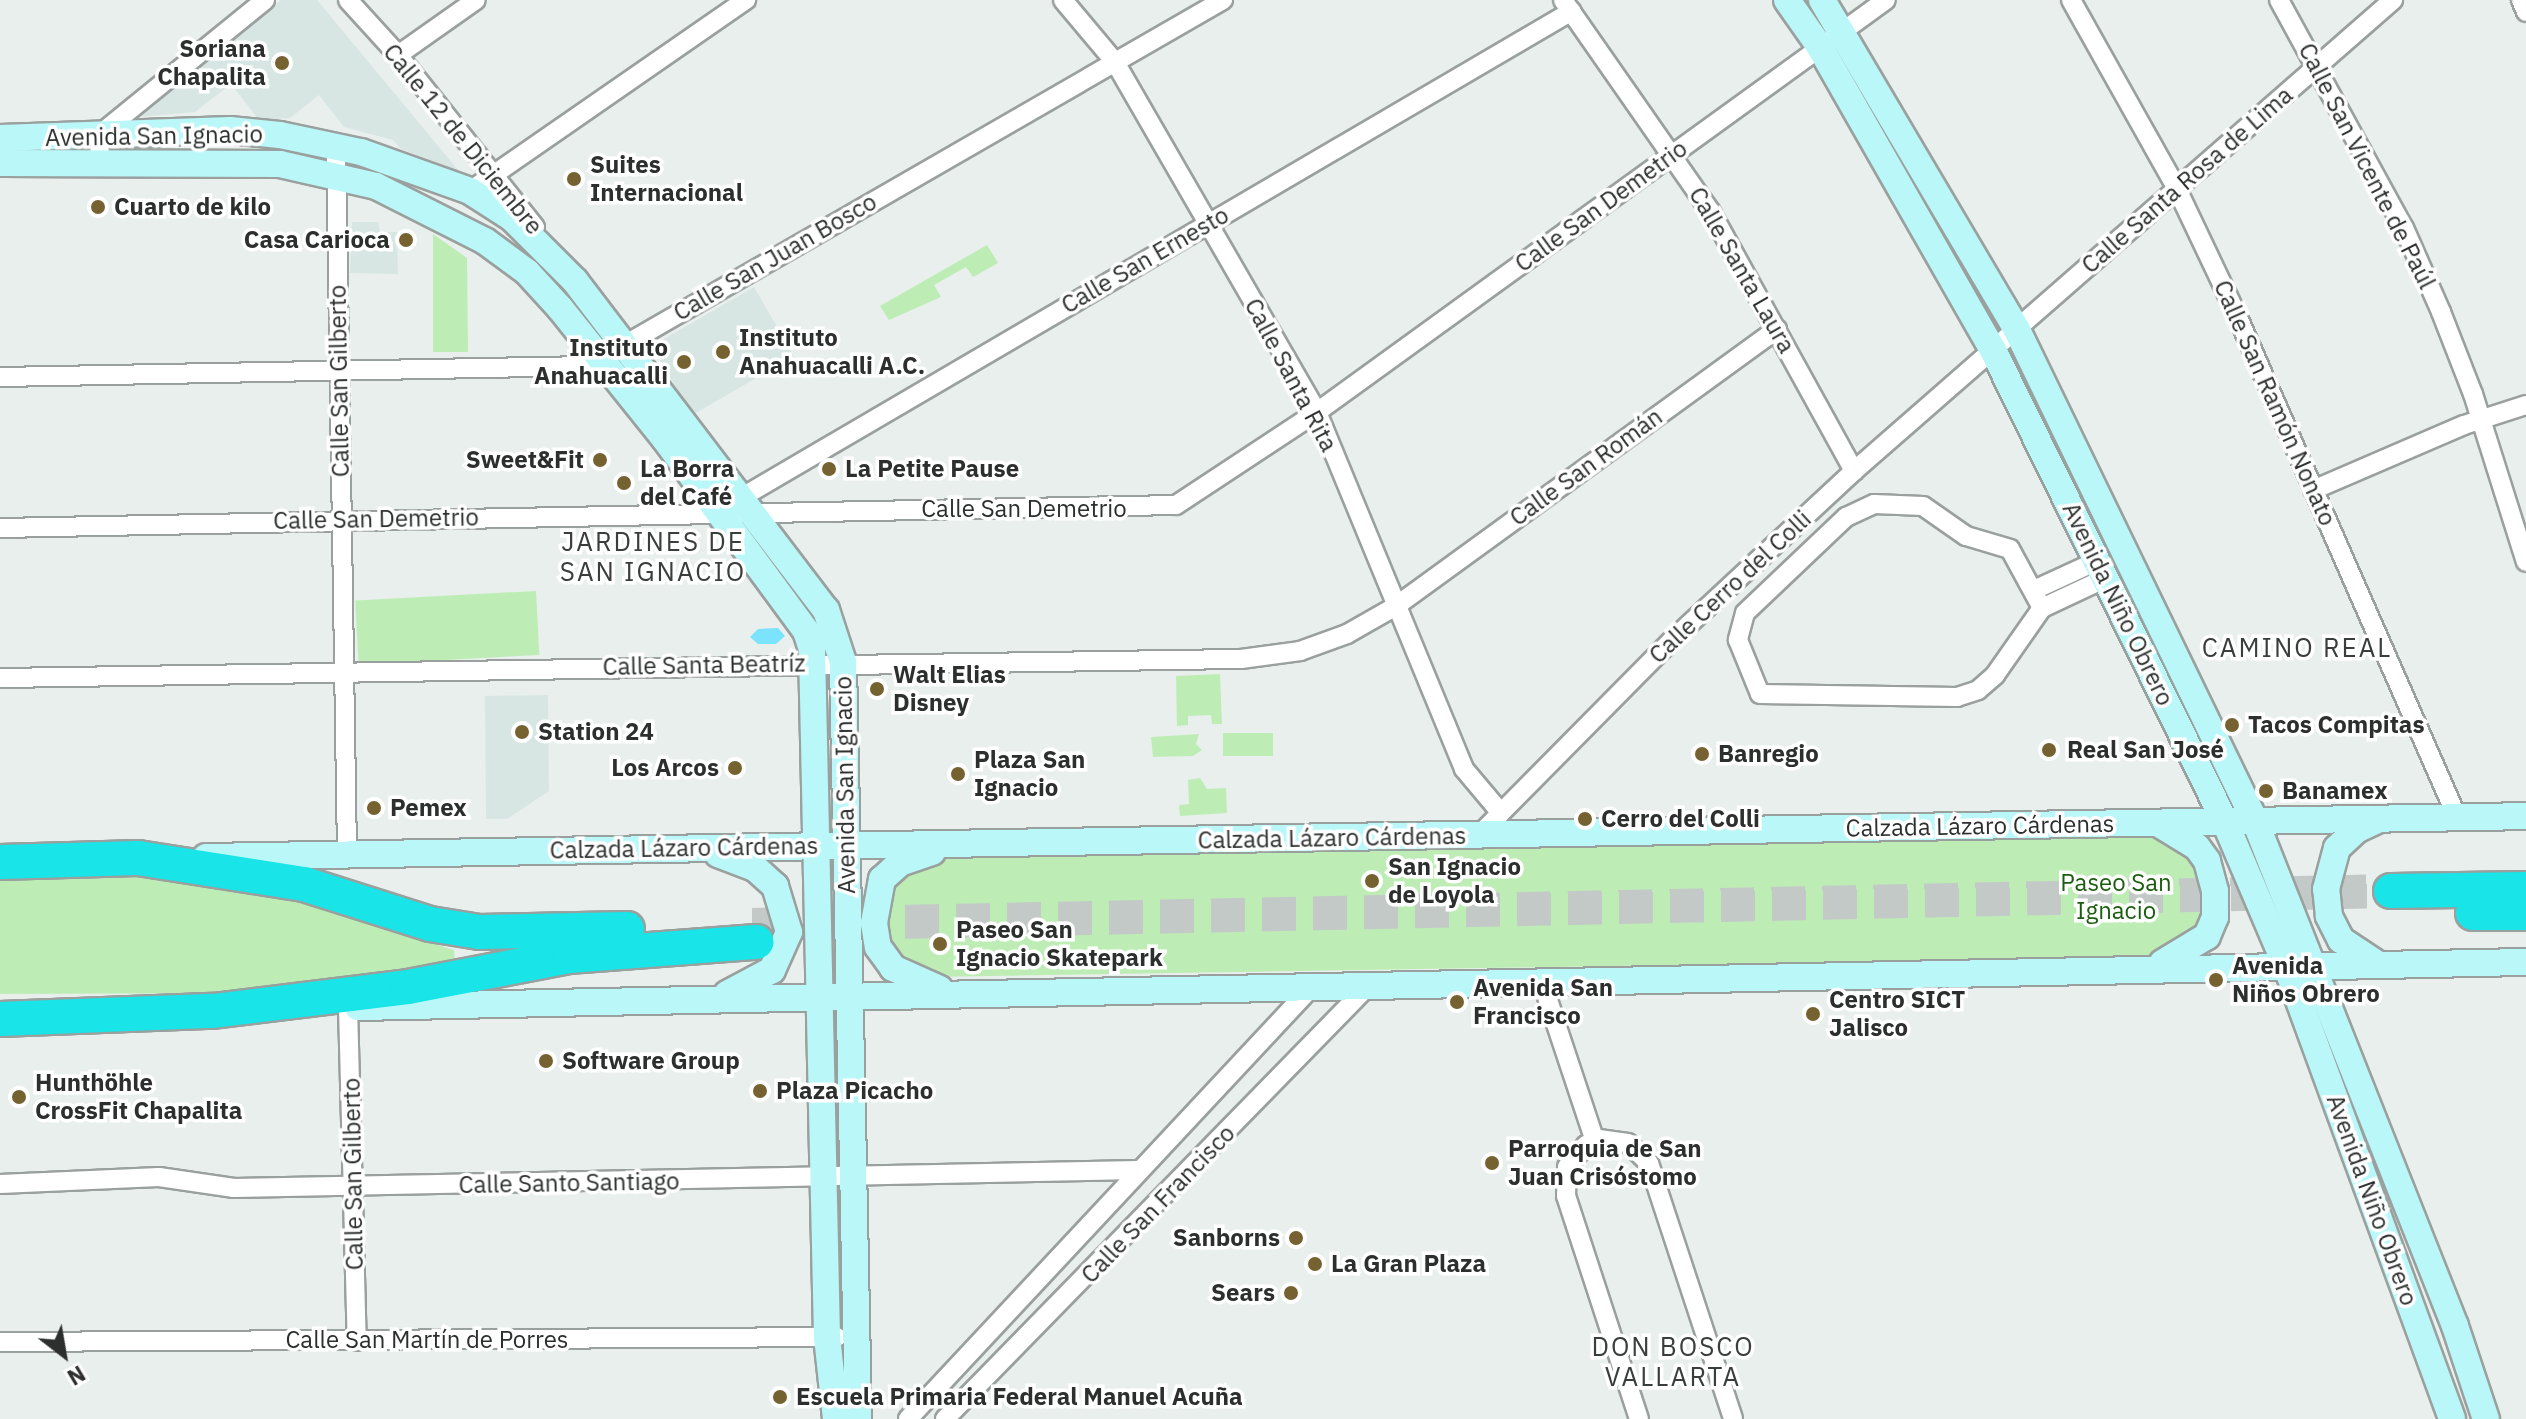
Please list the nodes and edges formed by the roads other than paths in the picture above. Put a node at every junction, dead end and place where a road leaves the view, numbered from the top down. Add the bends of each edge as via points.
1 (265, 0) edge
2 (348, 0) edge
3 (476, 0) edge
4 (746, 0) edge
5 (1063, 0) edge
6 (1223, 0) edge
7 (1787, 0) edge
8 (1822, 0) edge
9 (1886, 0) edge
10 (2071, 0) edge
11 (2279, 0) edge
12 (2393, 0) edge
13 (2521, 0) edge
14 (1567, 6) edge
15 (2526, 12) edge
16 (1843, 31) junction
17 (1820, 47) junction
18 (398, 55) junction
19 (1115, 62) junction
20 (2317, 66) junction
21 (0, 138) edge
22 (336, 146) junction
23 (100, 148) junction
24 (1673, 154) junction
25 (0, 163) edge
26 (336, 174) junction
27 (495, 174) junction
28 (2177, 189) junction
29 (470, 191) junction
30 (1208, 223) junction
31 (575, 281) junction
32 (1777, 329) junction
33 (2017, 330) junction
34 (625, 344) junction
35 (1993, 350) junction
36 (601, 358) junction
37 (339, 369) junction
38 (0, 377) edge
39 (2526, 405) edge
40 (1317, 412) junction
41 (2481, 420) junction
42 (1854, 471) junction
43 (2313, 490) junction
44 (737, 506) junction
45 (341, 520) junction
46 (0, 528) edge
47 (2526, 562) edge
48 (2101, 569) junction
49 (2034, 590) junction
50 (1396, 606) junction
51 (2042, 608) junction
52 (812, 662) junction
53 (843, 662) junction
54 (344, 673) junction
55 (0, 678) edge
56 (1501, 813) junction
57 (2526, 816) edge
58 (2457, 817) junction
59 (2381, 819) junction
60 (2255, 821) junction
61 (2225, 822) junction
62 (2156, 823) junction
63 (1478, 836) junction
64 (1034, 842) junction
65 (845, 845) junction
66 (816, 846) junction
67 (703, 848) junction
68 (347, 856) junction
69 (138, 858) junction
70 (0, 862) edge
71 (2526, 889) edge
72 (2526, 913) edge
73 (2526, 962) edge
74 (2315, 964) junction
75 (2376, 964) junction
76 (2286, 965) junction
77 (2151, 968) junction
78 (1542, 982) junction
79 (1368, 986) junction
80 (1310, 989) junction
81 (955, 994) junction
82 (849, 995) junction
83 (819, 996) junction
84 (716, 999) junction
85 (348, 1007) junction
86 (213, 1011) junction
87 (0, 1019) edge
88 (1207, 1104) junction
89 (1230, 1129) junction
90 (1595, 1141) junction
91 (1139, 1170) junction
92 (823, 1180) junction
93 (851, 1180) junction
94 (0, 1184) edge
95 (353, 1186) junction
96 (1041, 1281) junction
97 (1070, 1294) junction
98 (840, 1337) junction
99 (357, 1341) junction
100 (0, 1342) edge
101 (836, 1419) edge
102 (858, 1419) edge
103 (908, 1419) edge
104 (945, 1419) edge
105 (1639, 1419) edge
106 (1733, 1419) edge
107 (2452, 1419) edge
108 (2486, 1419) edge

1 - 23 street
2 - 18 street, Calle 12 de Diciembre
3 - 18 street
4 - 27 street
5 - 19 street, Calle Santa Rita
6 - 19 street, Calle San Juan Bosco
7 - 17 street, Avenida Niño Obrero
8 - 16 street, Avenida Niño Obrero
9 - 16 street, Calle San Demetrio
10 - 28 street, Calle San Ramón Nonato
11 - 20 street, Calle San Vicente de Paúl
12 - 20 street, Calle Santa Rosa de Lima
13 - 15 street
14 - 24 street, Calle Santa Laura
14 - 30 street, Calle San Ernesto
16 - 17 street, Calle San Demetrio
16 - 33 street, Avenida Niño Obrero
17 - 24 street, Calle San Demetrio
17 - 35 street, Avenida Niño Obrero
18 - 27 street, Calle 12 de Diciembre
19 - 30 street, Calle Santa Rita
19 - 34 street, Calle San Juan Bosco
20 - 28 street, Calle Santa Rosa de Lima
20 - 41 street, Calle San Vicente de Paúl via 2404,228
21 - 23 street, Avenida San Ignacio
22 - 23 street, Avenida San Ignacio via 230,130
22 - 26 street, Calle San Gilberto
22 - 29 street, Avenida San Ignacio
23 - 25 street, Avenida San Ignacio
23 - 26 street, Avenida San Ignacio
24 - 32 street, Calle Santa Laura
24 - 40 street, Calle San Demetrio
26 - 36 street, Avenida San Ignacio via 411,201 485,241 527,272
26 - 37 street, Calle San Gilberto
27 - 29 street
27 - 31 street, Calle 12 de Diciembre
28 - 33 street, Calle Santa Rosa de Lima
28 - 43 street, Calle San Ramón Nonato
29 - 31 street, Avenida San Ignacio via 512,218
30 - 40 street, Calle Santa Rita
30 - 44 street, Calle San Ernesto
31 - 34 street, Avenida San Ignacio
32 - 42 street, Calle Santa Laura
32 - 50 street, Calle San Román
33 - 35 street, Calle Santa Rosa de Lima
33 - 60 street, Avenida Niño Obrero
34 - 36 street, Calle San Juan Bosco
34 - 44 street, Avenida San Ignacio
35 - 42 street, Calle Cerro del Colli
35 - 48 street, Avenida Niño Obrero
36 - 37 street, Calle San Juan Bosco via 588,366
36 - 44 street, Avenida San Ignacio
37 - 38 street, Calle San Juan Bosco
37 - 45 street, Calle San Gilberto
39 - 41 street
40 - 44 street, Calle San Demetrio via 1195,497 1158,508
40 - 50 street, Calle Santa Rita
41 - 43 street
41 - 47 street, Calle San Vicente de Paúl
42 - 56 street, Calle Cerro del Colli via 1671,641
43 - 58 street, Calle San Ramón Nonato
44 - 45 street, Calle San Demetrio
44 - 52 street, Avenida San Ignacio via 806,631
44 - 53 street, Avenida San Ignacio via 826,610
45 - 46 street, Calle San Demetrio
45 - 54 street, Calle San Gilberto
48 - 49 street
48 - 51 street
48 - 61 street, Avenida Niño Obrero
49 - 51 street
49 - 51 street via 2010,549 1966,536 1923,506 1874,504 1846,517 1745,613 1738,640 1760,694 1957,697 1978,690 1995,675
50 - 53 street, Calle Santa Beatríz via 1324,644 1241,659
50 - 56 street, Calle Santa Rita via 1464,769
52 - 53 street, Calle Santa Beatríz
52 - 54 street, Calle Santa Beatríz
52 - 66 street, Avenida San Ignacio
53 - 65 street, Avenida San Ignacio
54 - 55 street, Calle Santa Beatríz
54 - 68 street, Calle San Gilberto
56 - 63 street, Calle Cerro del Colli
57 - 58 street, Calzada Lázaro Cárdenas
58 - 59 street, Calzada Lázaro Cárdenas
59 - 60 street, Calzada Lázaro Cárdenas
59 - 75 street via 2356,830 2337,848 2326,889 2329,916 2341,940
60 - 61 street, Calzada Lázaro Cárdenas
60 - 74 street, Avenida Niño Obrero
61 - 62 street, Calzada Lázaro Cárdenas
61 - 76 street, Avenida Niño Obrero
62 - 63 street, Calzada Lázaro Cárdenas
62 - 77 street via 2187,837 2207,861 2215,917 2207,936 2191,950
63 - 64 street, Calzada Lázaro Cárdenas
64 - 65 street, Calzada Lázaro Cárdenas
64 - 81 street via 922,853 882,879 875,900 878,947 893,968 914,981
65 - 66 street, Calzada Lázaro Cárdenas
65 - 82 street, Avenida San Ignacio
66 - 67 street, Calzada Lázaro Cárdenas
66 - 83 street, Avenida San Ignacio
67 - 68 street, Calzada Lázaro Cárdenas
67 - 84 street via 755,868 775,886 789,932 772,970
68 - 69 street, Calzada Lázaro Cárdenas
69 - 70 highway, Calzada Lázaro Cárdenas
69 - 86 highway, Calzada Lázaro Cárdenas via 304,884 430,924 479,932 754,934 569,956 408,987
71 - 72 highway via 2392,902
73 - 75 street, Calzada Lázaro Cárdenas
74 - 75 street, Calzada Lázaro Cárdenas
74 - 76 street, Calzada Lázaro Cárdenas
74 - 108 street, Avenida Niño Obrero
76 - 77 street, Calzada Lázaro Cárdenas
76 - 107 street, Avenida Niño Obrero
77 - 78 street, Calzada Lázaro Cárdenas
78 - 79 street, Calzada Lázaro Cárdenas
78 - 90 street
79 - 80 street, Calzada Lázaro Cárdenas
79 - 89 street, Calle San Francisco
80 - 81 street, Calzada Lázaro Cárdenas
80 - 88 street, Calle San Francisco
81 - 82 street, Calzada Lázaro Cárdenas
82 - 83 street, Calzada Lázaro Cárdenas
82 - 93 street, Avenida San Ignacio
83 - 84 street, Calzada Lázaro Cárdenas
83 - 92 street, Avenida San Ignacio
84 - 85 street, Calzada Lázaro Cárdenas
85 - 86 street, Calzada Lázaro Cárdenas
85 - 95 street, Calle San Gilberto
86 - 87 highway, Calzada Lázaro Cárdenas
88 - 89 street
88 - 91 street, Calle San Francisco
89 - 97 street, Calle San Francisco
90 - 105 street via 1567,1167 1566,1196
90 - 106 street via 1628,1143 1649,1163
91 - 93 street, Calle Santo Santiago
91 - 96 street, Calle San Francisco
92 - 93 street, Calle Santo Santiago
92 - 95 street, Calle Santo Santiago
92 - 98 street, Avenida San Ignacio
93 - 98 street, Avenida San Ignacio
94 - 95 street, Calle Santo Santiago via 159,1177 234,1188
95 - 99 street, Calle San Gilberto
96 - 97 street
96 - 103 street, Calle San Francisco
97 - 104 street, Calle San Francisco
98 - 99 street, Calle San Martín de Porres
98 - 101 street, Avenida San Ignacio
98 - 102 street, Avenida San Ignacio
99 - 100 street, Calle San Martín de Porres

